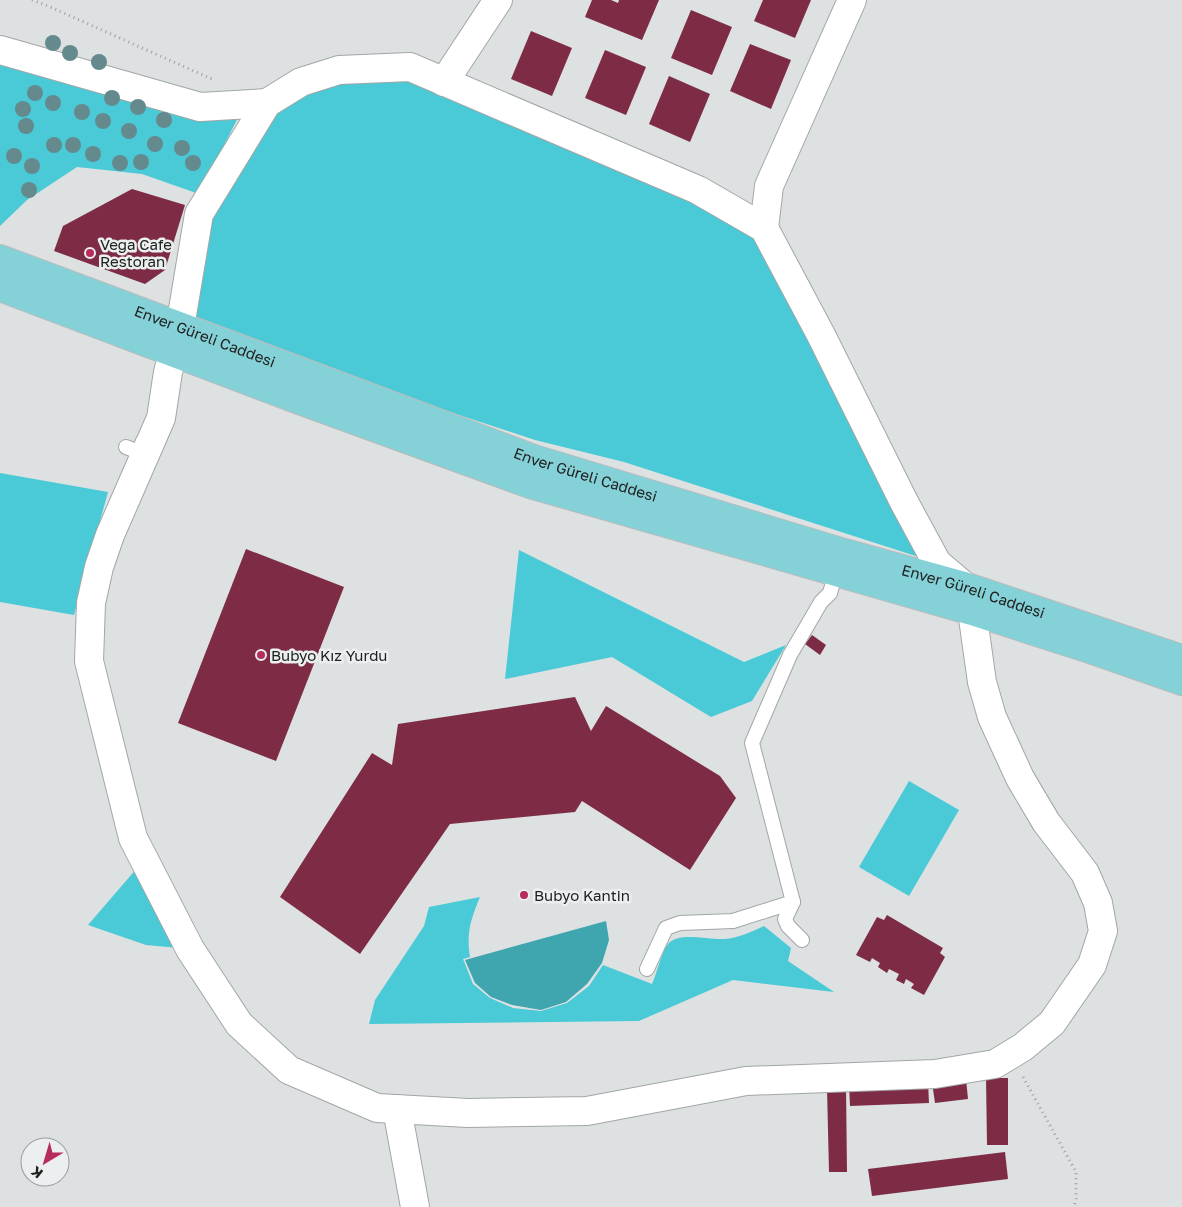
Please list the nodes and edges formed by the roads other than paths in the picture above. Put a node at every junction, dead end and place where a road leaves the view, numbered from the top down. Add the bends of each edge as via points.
1 (498, 0) edge
2 (852, 0) edge
3 (0, 50) edge
4 (444, 82) junction
5 (267, 103) junction
6 (764, 228) junction
7 (0, 259) edge
8 (0, 287) edge
9 (174, 350) junction
10 (126, 447) dead end
11 (838, 562) junction
12 (968, 599) junction
13 (1182, 659) edge
14 (1182, 681) edge
15 (793, 902) junction
16 (802, 940) dead end
17 (647, 969) dead end
18 (398, 1109) junction
19 (415, 1207) edge

1 - 4 street
2 - 6 street via 769,186
3 - 5 street via 200,107
4 - 5 street via 410,67 339,70 301,82
4 - 6 street via 698,190
5 - 9 street via 199,214
6 - 12 street via 936,563
7 - 9 main road, Enver Güreli Caddesi
8 - 9 main road, Enver Güreli Caddesi
9 - 10 lane via 139,452
9 - 11 main road, Enver Güreli Caddesi via 534,459
9 - 18 street via 161,418 110,535 91,603 89,661 133,838 190,949 239,1024 289,1070 377,1108
11 - 12 main road, Enver Güreli Caddesi
11 - 15 lane via 830,593 821,602 790,655 752,744
12 - 13 main road, Enver Güreli Caddesi
12 - 14 main road, Enver Güreli Caddesi via 1093,650
12 - 18 street via 982,682 992,717 1020,778 1046,822 1085,873 1098,903 1103,931 1092,965 1052,1023 995,1064 935,1074 746,1081 587,1111 468,1113
15 - 16 lane via 785,919
15 - 17 lane via 734,921 680,923 666,928
18 - 19 street

